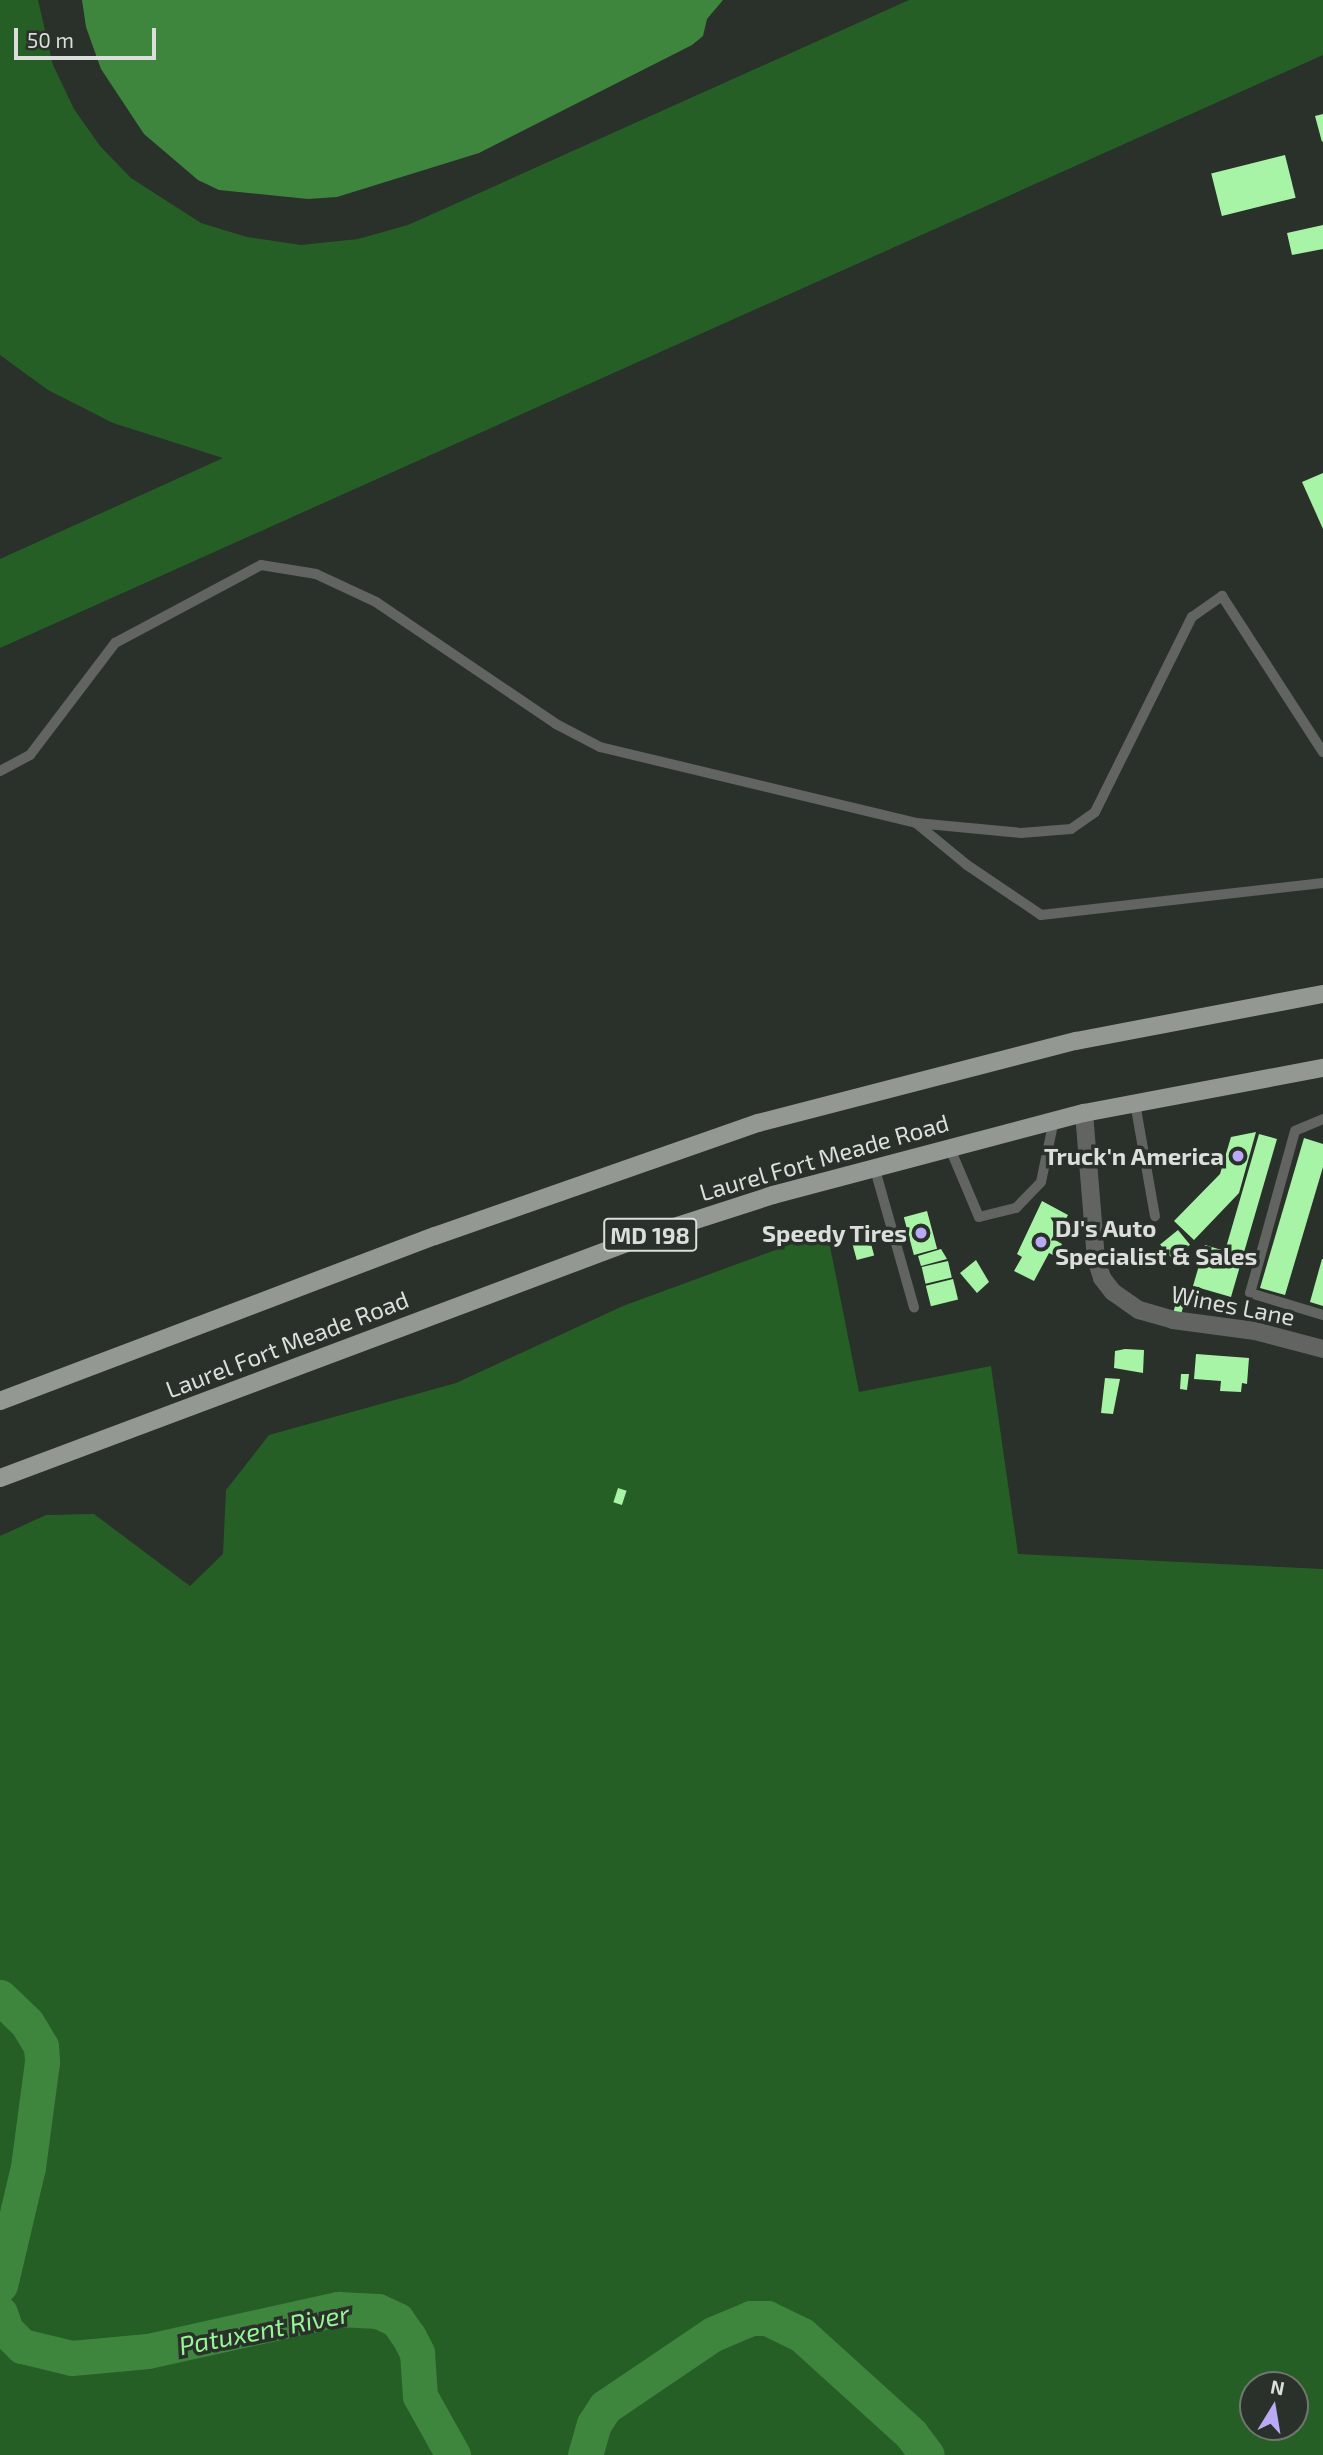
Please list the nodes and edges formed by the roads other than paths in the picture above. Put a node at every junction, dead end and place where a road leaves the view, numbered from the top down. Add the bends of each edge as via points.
1 (1323, 752) edge
2 (0, 771) edge
3 (916, 823) junction
4 (1323, 883) edge
5 (1323, 994) edge
6 (1323, 1068) edge
7 (1135, 1103) junction
8 (1084, 1113) junction
9 (1323, 1119) edge
10 (1054, 1120) junction
11 (949, 1146) junction
12 (874, 1166) junction
13 (1155, 1216) dead end
14 (914, 1307) dead end
15 (1323, 1315) edge
16 (1323, 1349) edge
17 (0, 1401) edge
18 (0, 1478) edge

1 - 3 lane via 1222,596 1192,617 1095,812 1071,829 1021,833
2 - 3 lane via 30,755 115,643 261,565 316,573 376,602 556,724 600,747
3 - 4 lane via 1041,915
5 - 17 main road, Laurel Fort Meade Road via 1076,1041 758,1123 435,1236
6 - 7 main road, Laurel Fort Meade Road / MD 198
7 - 8 main road, Laurel Fort Meade Road / MD 198
7 - 13 lane
8 - 10 main road, Laurel Fort Meade Road / MD 198
8 - 16 street, Wines Lane via 1096,1259 1113,1292 1139,1310 1173,1320 1255,1331
9 - 15 lane via 1295,1131 1250,1293
10 - 11 main road, Laurel Fort Meade Road / MD 198
10 - 11 lane via 1041,1182 1016,1208 1004,1211 979,1217
11 - 12 main road, Laurel Fort Meade Road / MD 198
12 - 14 lane
12 - 18 main road, Laurel Fort Meade Road / MD 198 via 643,1237

